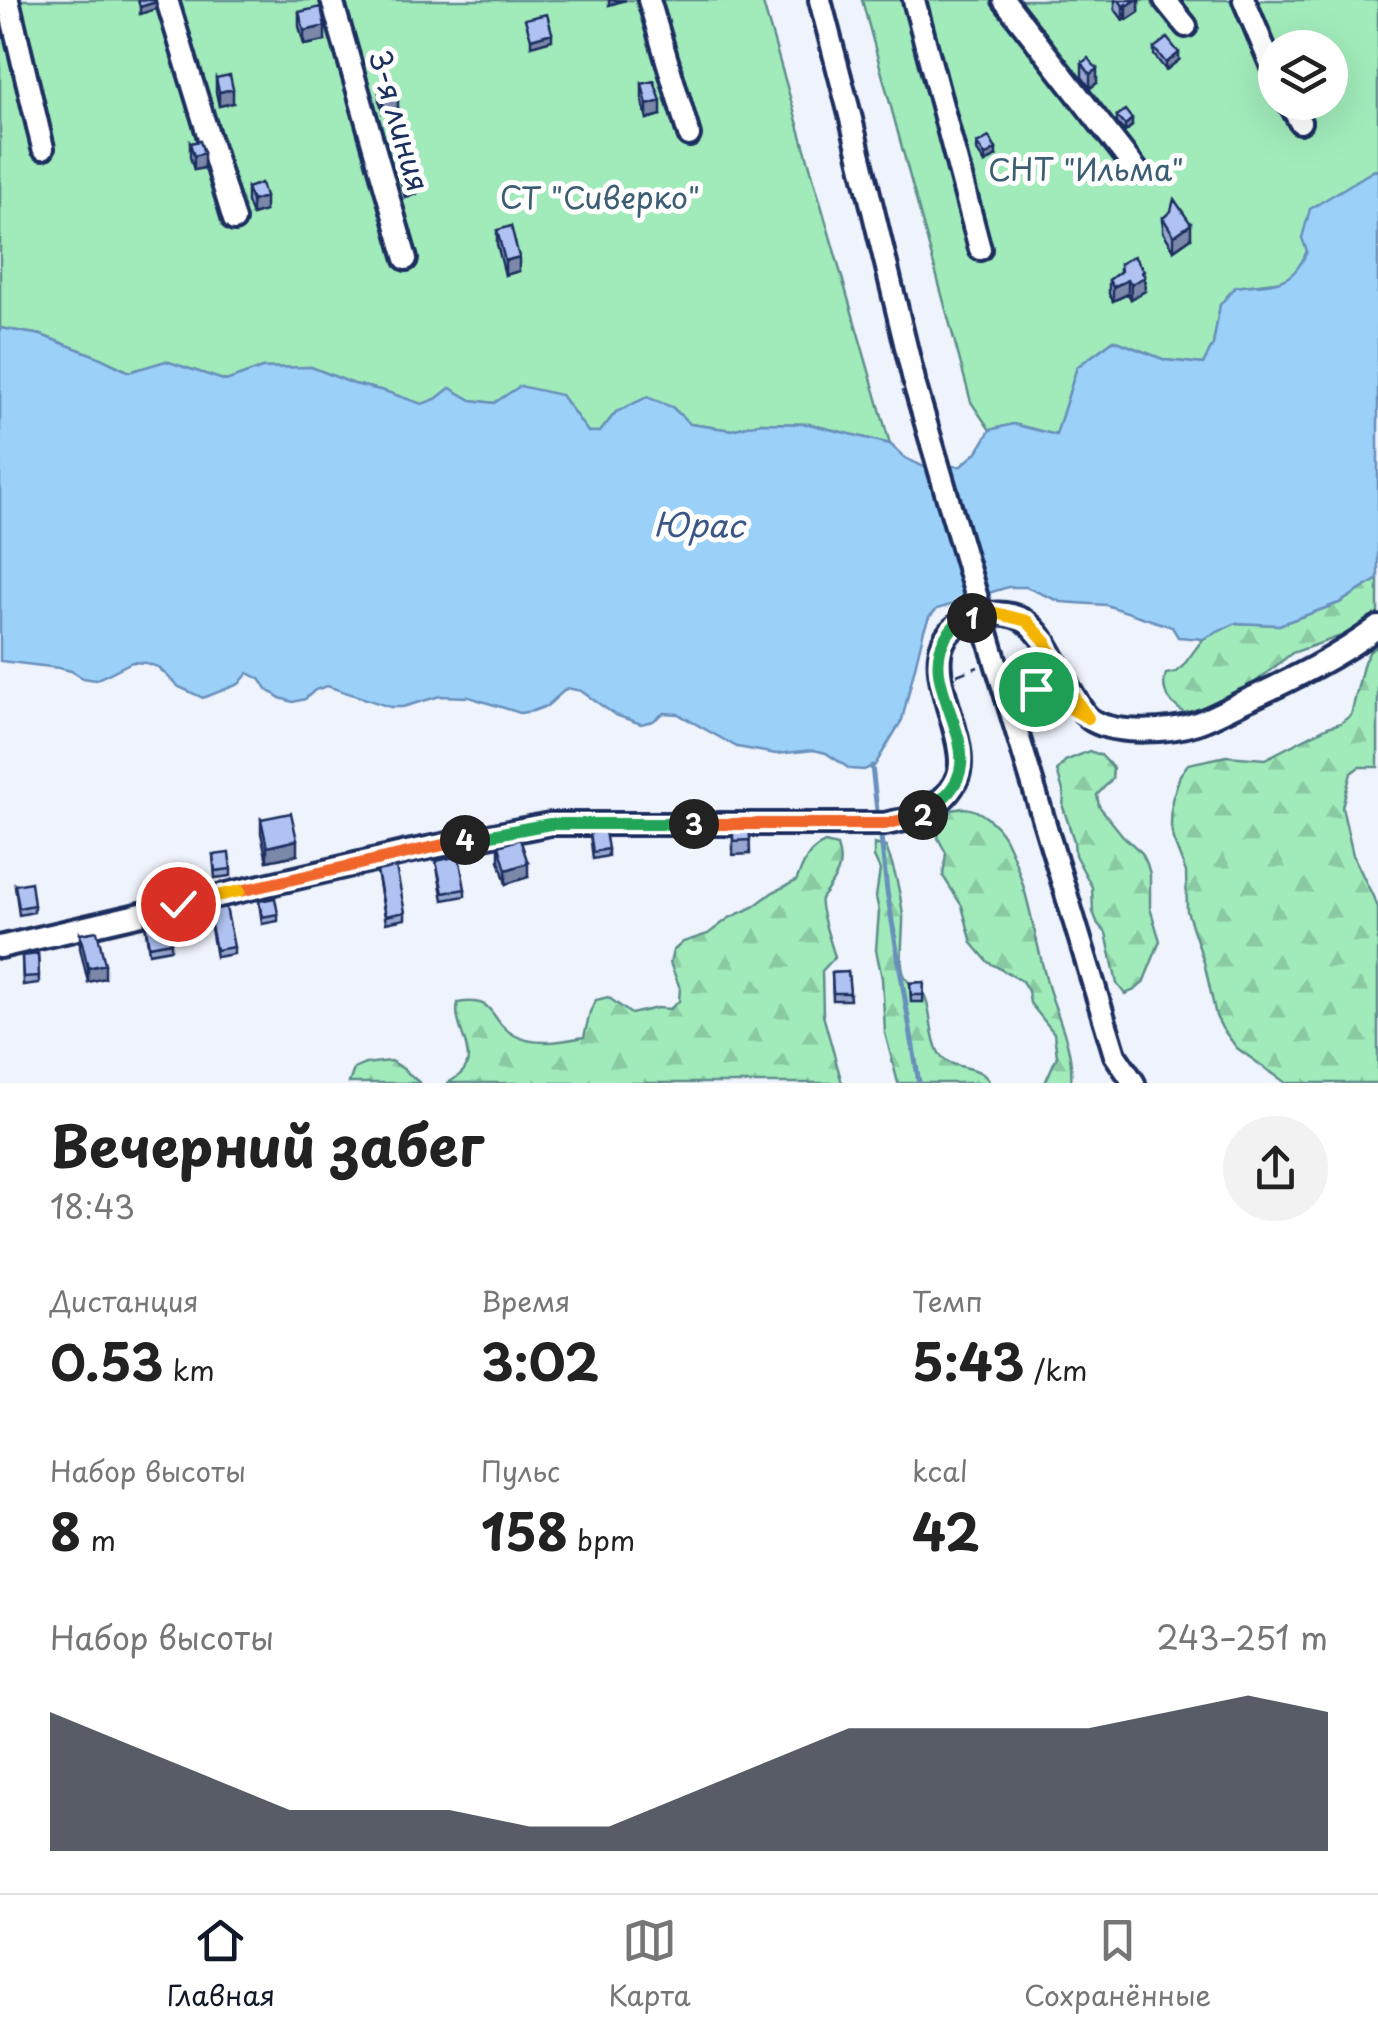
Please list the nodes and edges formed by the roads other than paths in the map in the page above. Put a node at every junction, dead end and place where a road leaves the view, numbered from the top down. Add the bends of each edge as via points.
1 (9, 0) edge
2 (167, 0) edge
3 (332, 0) edge
4 (648, 0) edge
5 (820, 0) edge
6 (914, 0) edge
7 (1004, 0) edge
8 (1166, 0) edge
9 (1244, 0) edge
10 (0, 2) edge
11 (1186, 26) dead end
12 (1258, 33) edge
13 (689, 135) dead end
14 (43, 148) dead end
15 (1138, 172) dead end
16 (234, 220) dead end
17 (980, 249) dead end
18 (406, 259) dead end
19 (1378, 627) edge
20 (0, 947) edge
21 (1134, 1083) edge

1 - 10 street
1 - 14 street
2 - 16 street
3 - 18 street, 3-я линия
4 - 13 street
5 - 21 street, bridge via 990,658 1115,1055
6 - 17 street
7 - 15 street
8 - 11 street
9 - 12 street
19 - 20 street via 1195,724 1147,730 1108,728 1088,718 1027,621 992,612 957,623 944,640 938,666 961,766 952,791 924,815 885,824 550,824

